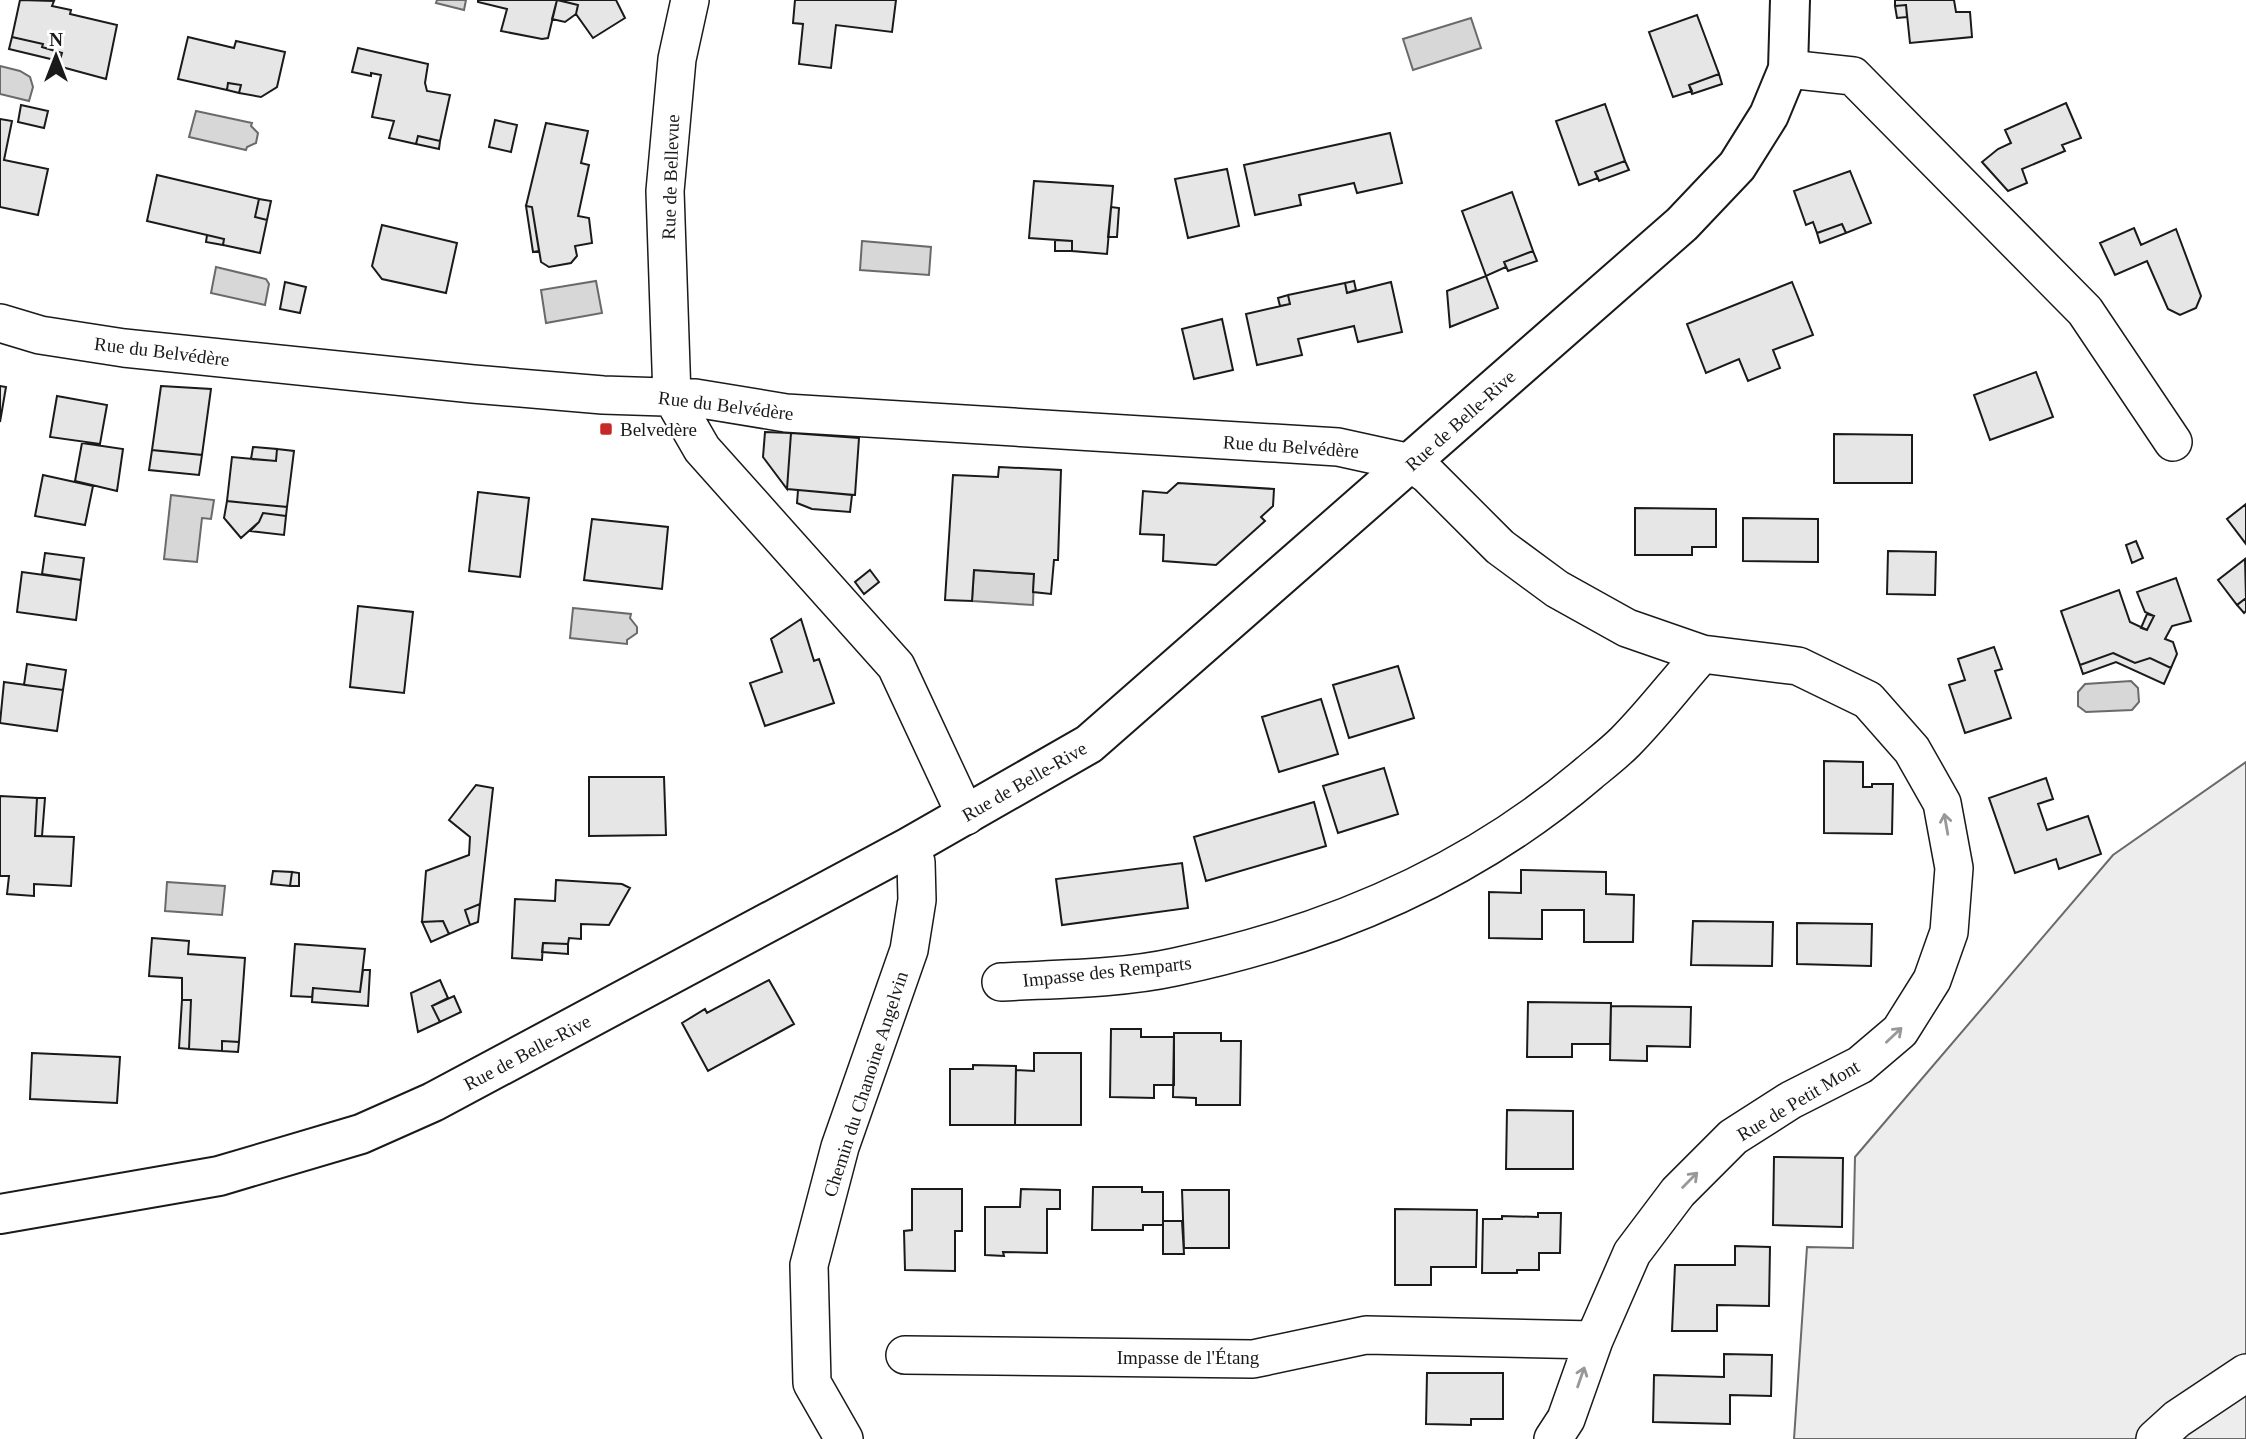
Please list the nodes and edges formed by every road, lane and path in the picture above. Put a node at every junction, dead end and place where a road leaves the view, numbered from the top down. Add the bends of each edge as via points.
1 (690, 0) edge
2 (1790, 0) edge
3 (1788, 69) junction
4 (0, 323) edge
5 (672, 397) junction
6 (2173, 442) dead end
7 (1411, 463) junction
8 (1702, 654) junction
9 (965, 816) junction
10 (909, 847) junction
11 (1001, 982) dead end
12 (0, 1214) edge
13 (1594, 1340) junction
14 (905, 1355) dead end
15 (2246, 1373) edge
16 (844, 1439) edge
17 (1553, 1439) edge
18 (2155, 1439) edge

1 - 5 street, Rue de Bellevue via 677,59 665,191
2 - 3 street, Rue de Belle-Rive
3 - 6 street via 1853,76 2085,311
3 - 7 street, Rue de Belle-Rive via 1769,115 1737,166 1682,224
4 - 5 street, Rue du Belvédère via 40,335 124,348 473,384
5 - 7 street, Rue du Belvédère via 786,413 1338,447
5 - 9 street via 702,449 896,666
7 - 8 street, Rue de Petit Mont via 1500,547 1557,589 1627,628
7 - 9 street, Rue de Belle-Rive via 1089,744
8 - 11 street, Impasse des Remparts via 1625,742 1555,802 1482,852 1379,905 1282,940 1173,968
13 -> 8 street, Rue de Petit Mont via 1632,1253 1678,1192 1733,1137 1791,1100 1860,1065 1900,1031 1932,980 1949,932 1954,868 1942,803 1912,750 1868,700 1798,666
9 - 10 street, Rue de Belle-Rive
10 - 12 street, Rue de Belle-Rive via 433,1102 361,1134 219,1176
10 - 16 street, Chemin du Chanoine Angelvin via 916,862 917,900 909,950 839,1147 809,1265 812,1383
13 - 14 street, Impasse de l'Étang via 1366,1335 1253,1359
17 -> 13 street, Rue de Petit Mont via 1566,1419
15 - 18 street

